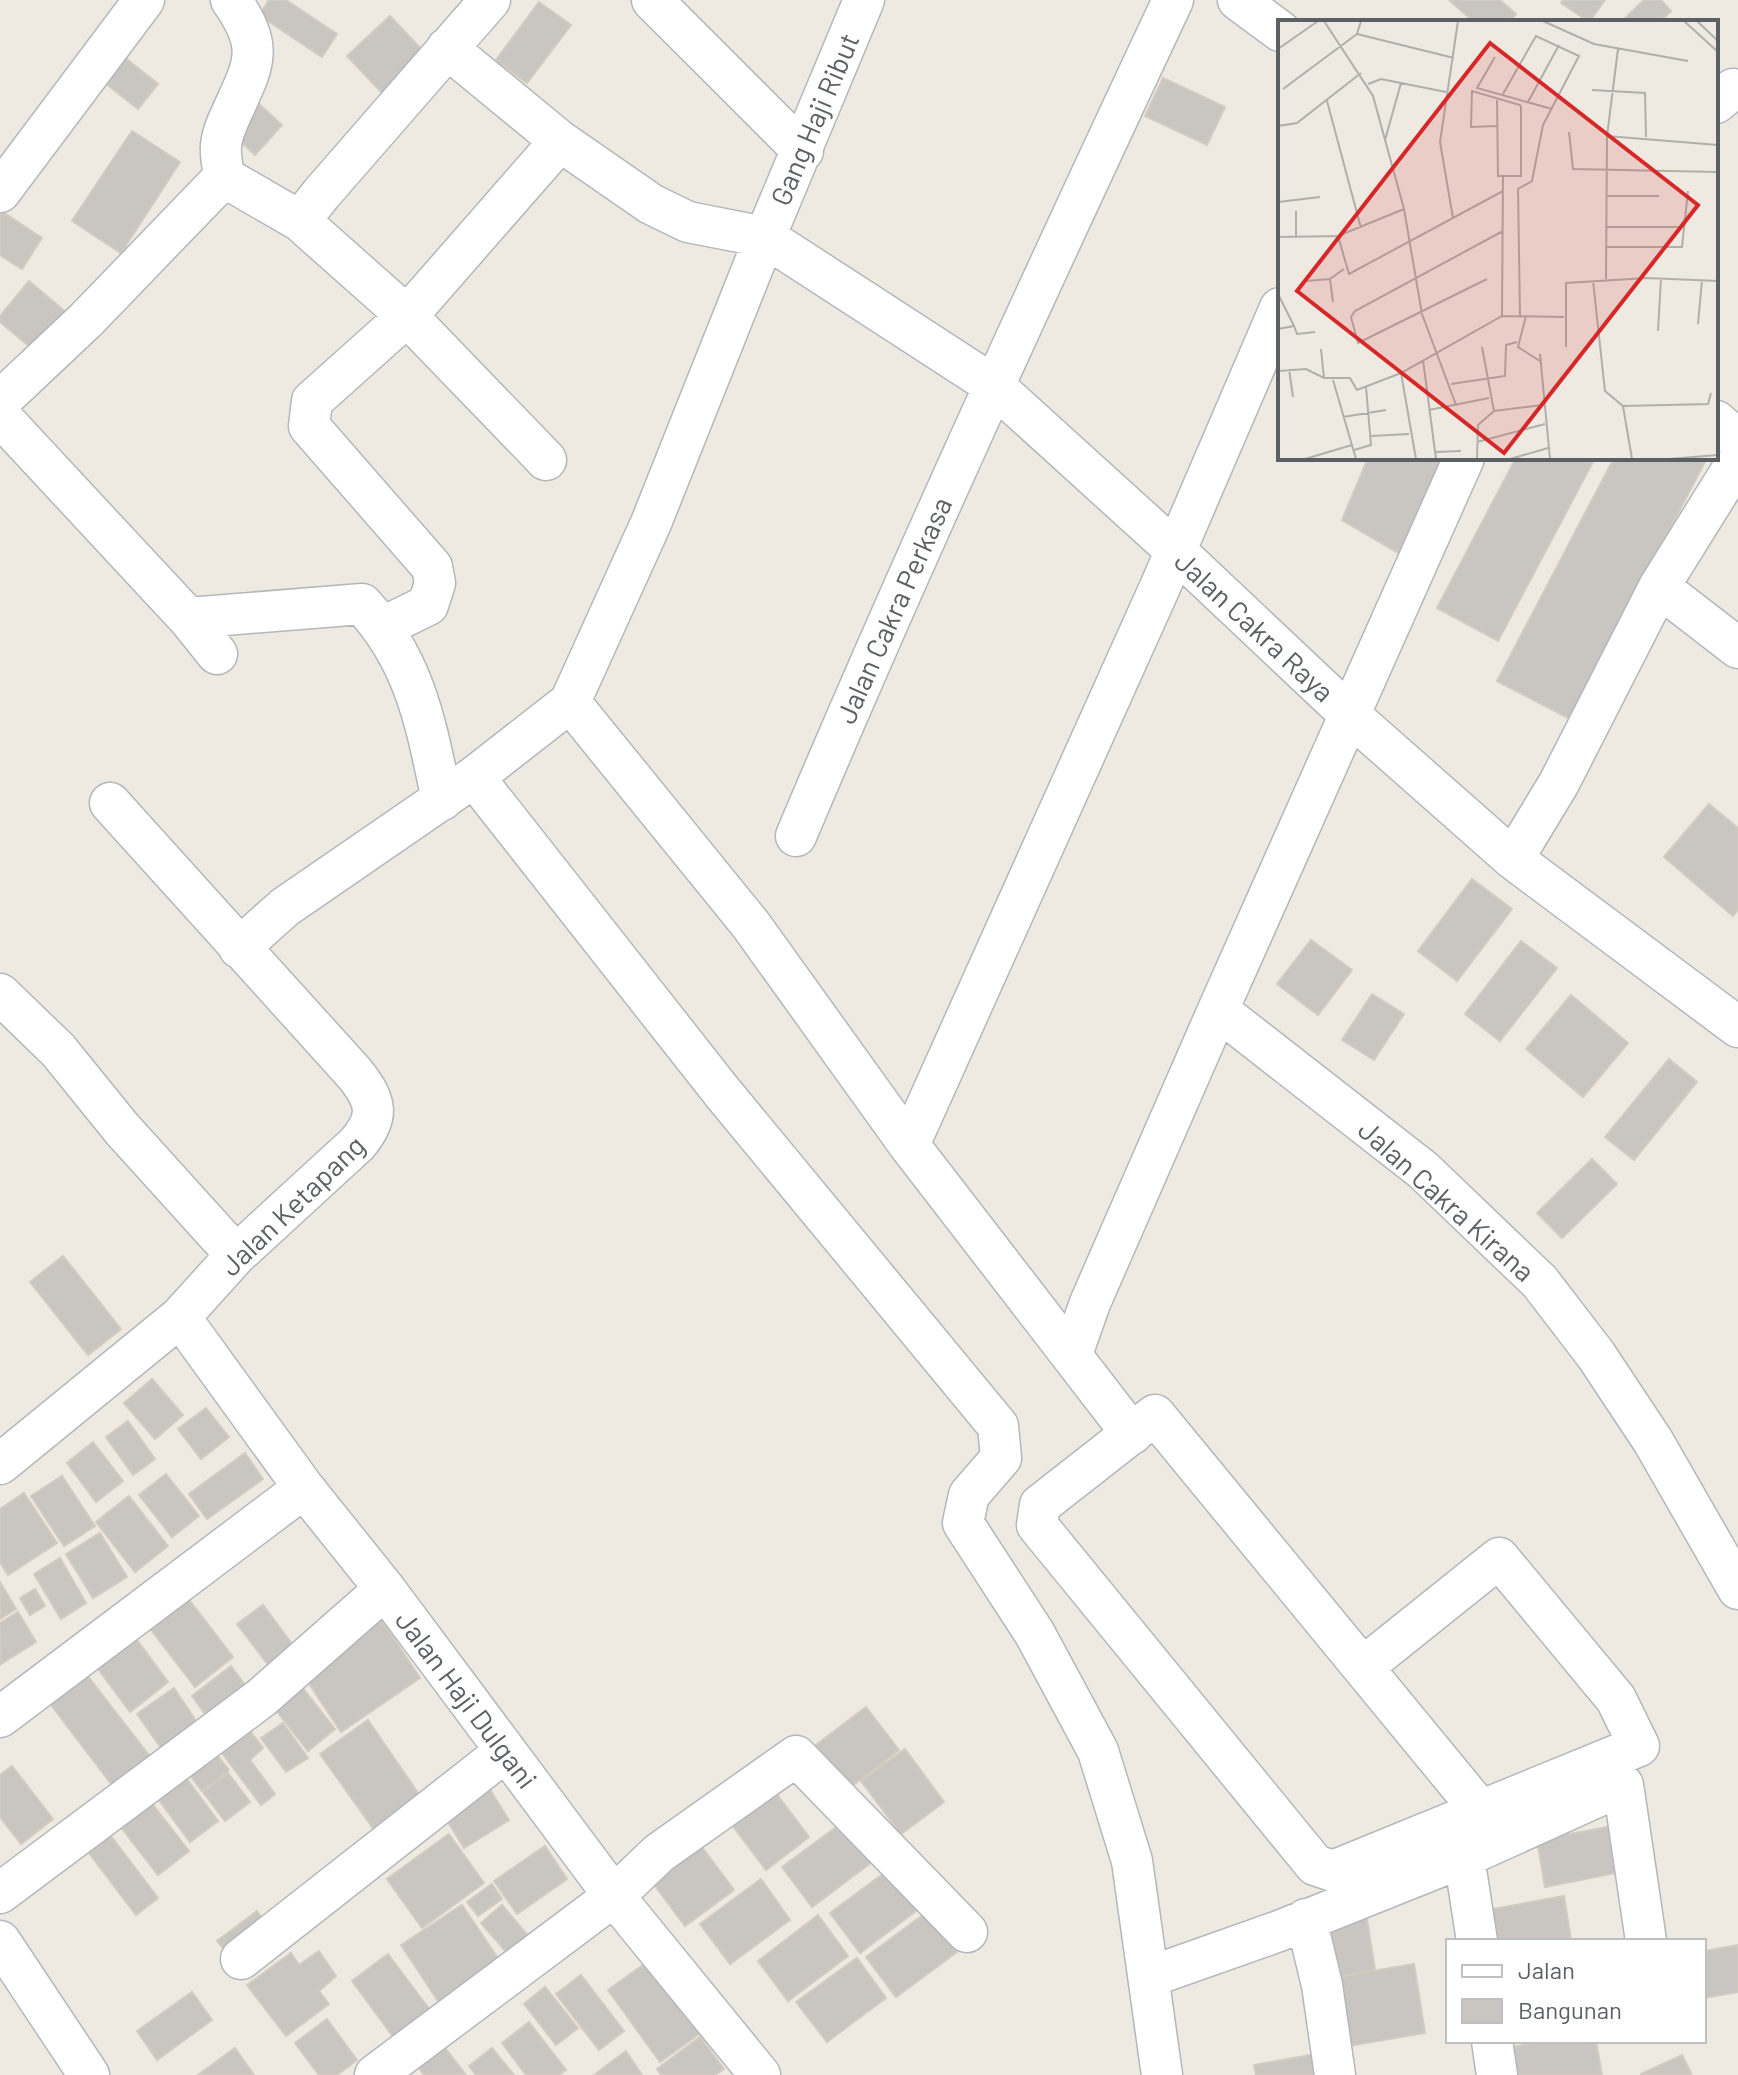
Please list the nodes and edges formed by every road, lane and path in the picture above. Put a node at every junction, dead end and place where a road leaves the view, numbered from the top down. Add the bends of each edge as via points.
1 (144, 0) edge
2 (231, 0) edge
3 (490, 0) edge
4 (652, 0) edge
5 (864, 0) edge
6 (1173, 0) edge
7 (1238, 0) edge
8 (1278, 30) edge
9 (447, 48) junction
10 (560, 141) junction
11 (803, 151) junction
12 (224, 177) junction
13 (0, 192) edge
14 (300, 221) junction
15 (765, 237) junction
16 (1278, 313) edge
17 (407, 316) junction
18 (993, 385) junction
19 (0, 401) edge
20 (0, 416) edge
21 (1718, 423) edge
22 (1738, 440) edge
23 (546, 460) dead end
24 (1463, 460) edge
25 (1738, 460) edge
26 (1176, 551) junction
27 (1659, 587) junction
28 (188, 618) junction
29 (383, 627) junction
30 (1738, 648) edge
31 (217, 654) dead end
32 (570, 702) junction
33 (1351, 716) junction
34 (474, 777) junction
35 (442, 800) junction
36 (110, 803) dead end
37 (796, 836) dead end
38 (1513, 859) junction
39 (239, 948) junction
40 (0, 994) edge
41 (1218, 1010) junction
42 (1738, 1027) edge
43 (909, 1145) junction
44 (236, 1255) junction
45 (180, 1317) junction
46 (1072, 1354) junction
47 (1132, 1434) junction
48 (0, 1464) edge
49 (304, 1488) junction
50 (385, 1589) junction
51 (1738, 1589) edge
52 (1363, 1667) junction
53 (0, 1717) edge
54 (506, 1751) junction
55 (1480, 1810) junction
56 (1464, 1857) junction
57 (0, 1893) edge
58 (614, 1896) junction
59 (1306, 1919) junction
60 (967, 1932) dead end
61 (1477, 1939) edge
62 (1646, 1939) edge
63 (0, 1941) edge
64 (241, 1959) dead end
65 (1149, 1977) junction
66 (1492, 2043) edge
67 (748, 2071) edge
68 (89, 2075) edge
69 (375, 2075) edge
70 (1162, 2075) edge
71 (1335, 2075) edge
72 (1497, 2075) edge

1 - 13 street
2 - 12 street via 245,20 253,54 221,145
3 - 9 street
4 - 11 street
5 - 11 street, Gang Haji Ribut
6 - 18 street, Jalan Cakra Perkasa
7 - 8 street
9 - 10 street
9 - 14 street
10 - 15 street via 651,204 688,222
10 - 17 street
11 - 15 street, Gang Haji Ribut
12 - 14 street
12 - 19 street
14 - 17 street
15 - 18 street, Jalan Cakra Raya
15 - 32 street, Gang Haji Ribut via 651,523
16 - 26 street
17 - 23 street
17 - 29 street via 312,401 309,426 432,567 435,583 428,605
18 - 26 street, Jalan Cakra Raya
18 - 37 street, Jalan Cakra Perkasa
20 - 28 street
21 - 22 street
24 - 33 street
25 - 27 street
26 - 33 street, Jalan Cakra Raya
26 - 43 street
27 - 30 street
27 - 38 street via 1559,783
28 - 29 street via 362,604
28 - 31 street
29 - 35 street via 422,708
32 - 34 street
32 - 43 street via 751,925
33 - 38 street, Jalan Cakra Raya
33 - 41 street
34 - 35 street
34 - 65 street via 722,1092 998,1426 1001,1458 969,1495 963,1523 1035,1634 1098,1751 1132,1861
35 - 39 street via 285,907
36 - 39 street, Jalan Ketapang
38 - 42 street, Jalan Cakra Raya
39 - 44 street, Jalan Ketapang via 355,1074 366,1088 374,1117 357,1144
40 - 44 street via 58,1050
41 - 46 street
41 - 51 street, Jalan Cakra Kirana via 1423,1170 1540,1282 1653,1441
43 - 46 street
44 - 45 street, Jalan Ketapang
45 - 48 street, Jalan Ketapang
45 - 49 street, Jalan Haji Dulgani
46 - 47 street
47 - 52 street via 1155,1415
47 - 55 street via 1040,1505 1037,1525 1315,1865 1333,1871
49 - 50 street, Jalan Haji Dulgani
49 - 53 street
50 - 54 street, Jalan Haji Dulgani
50 - 57 street via 261,1698
52 - 55 street
52 - 55 street via 1499,1558 1616,1699 1639,1746
54 - 58 street, Jalan Haji Dulgani
54 - 64 street
56 - 59 street
56 - 61 street
56 - 62 street via 1623,1785
58 - 60 street via 659,1853 796,1756
58 - 67 street, Jalan Haji Dulgani
58 - 69 street
59 - 65 street
59 - 71 street
63 - 68 street
65 - 70 street
66 - 72 street

